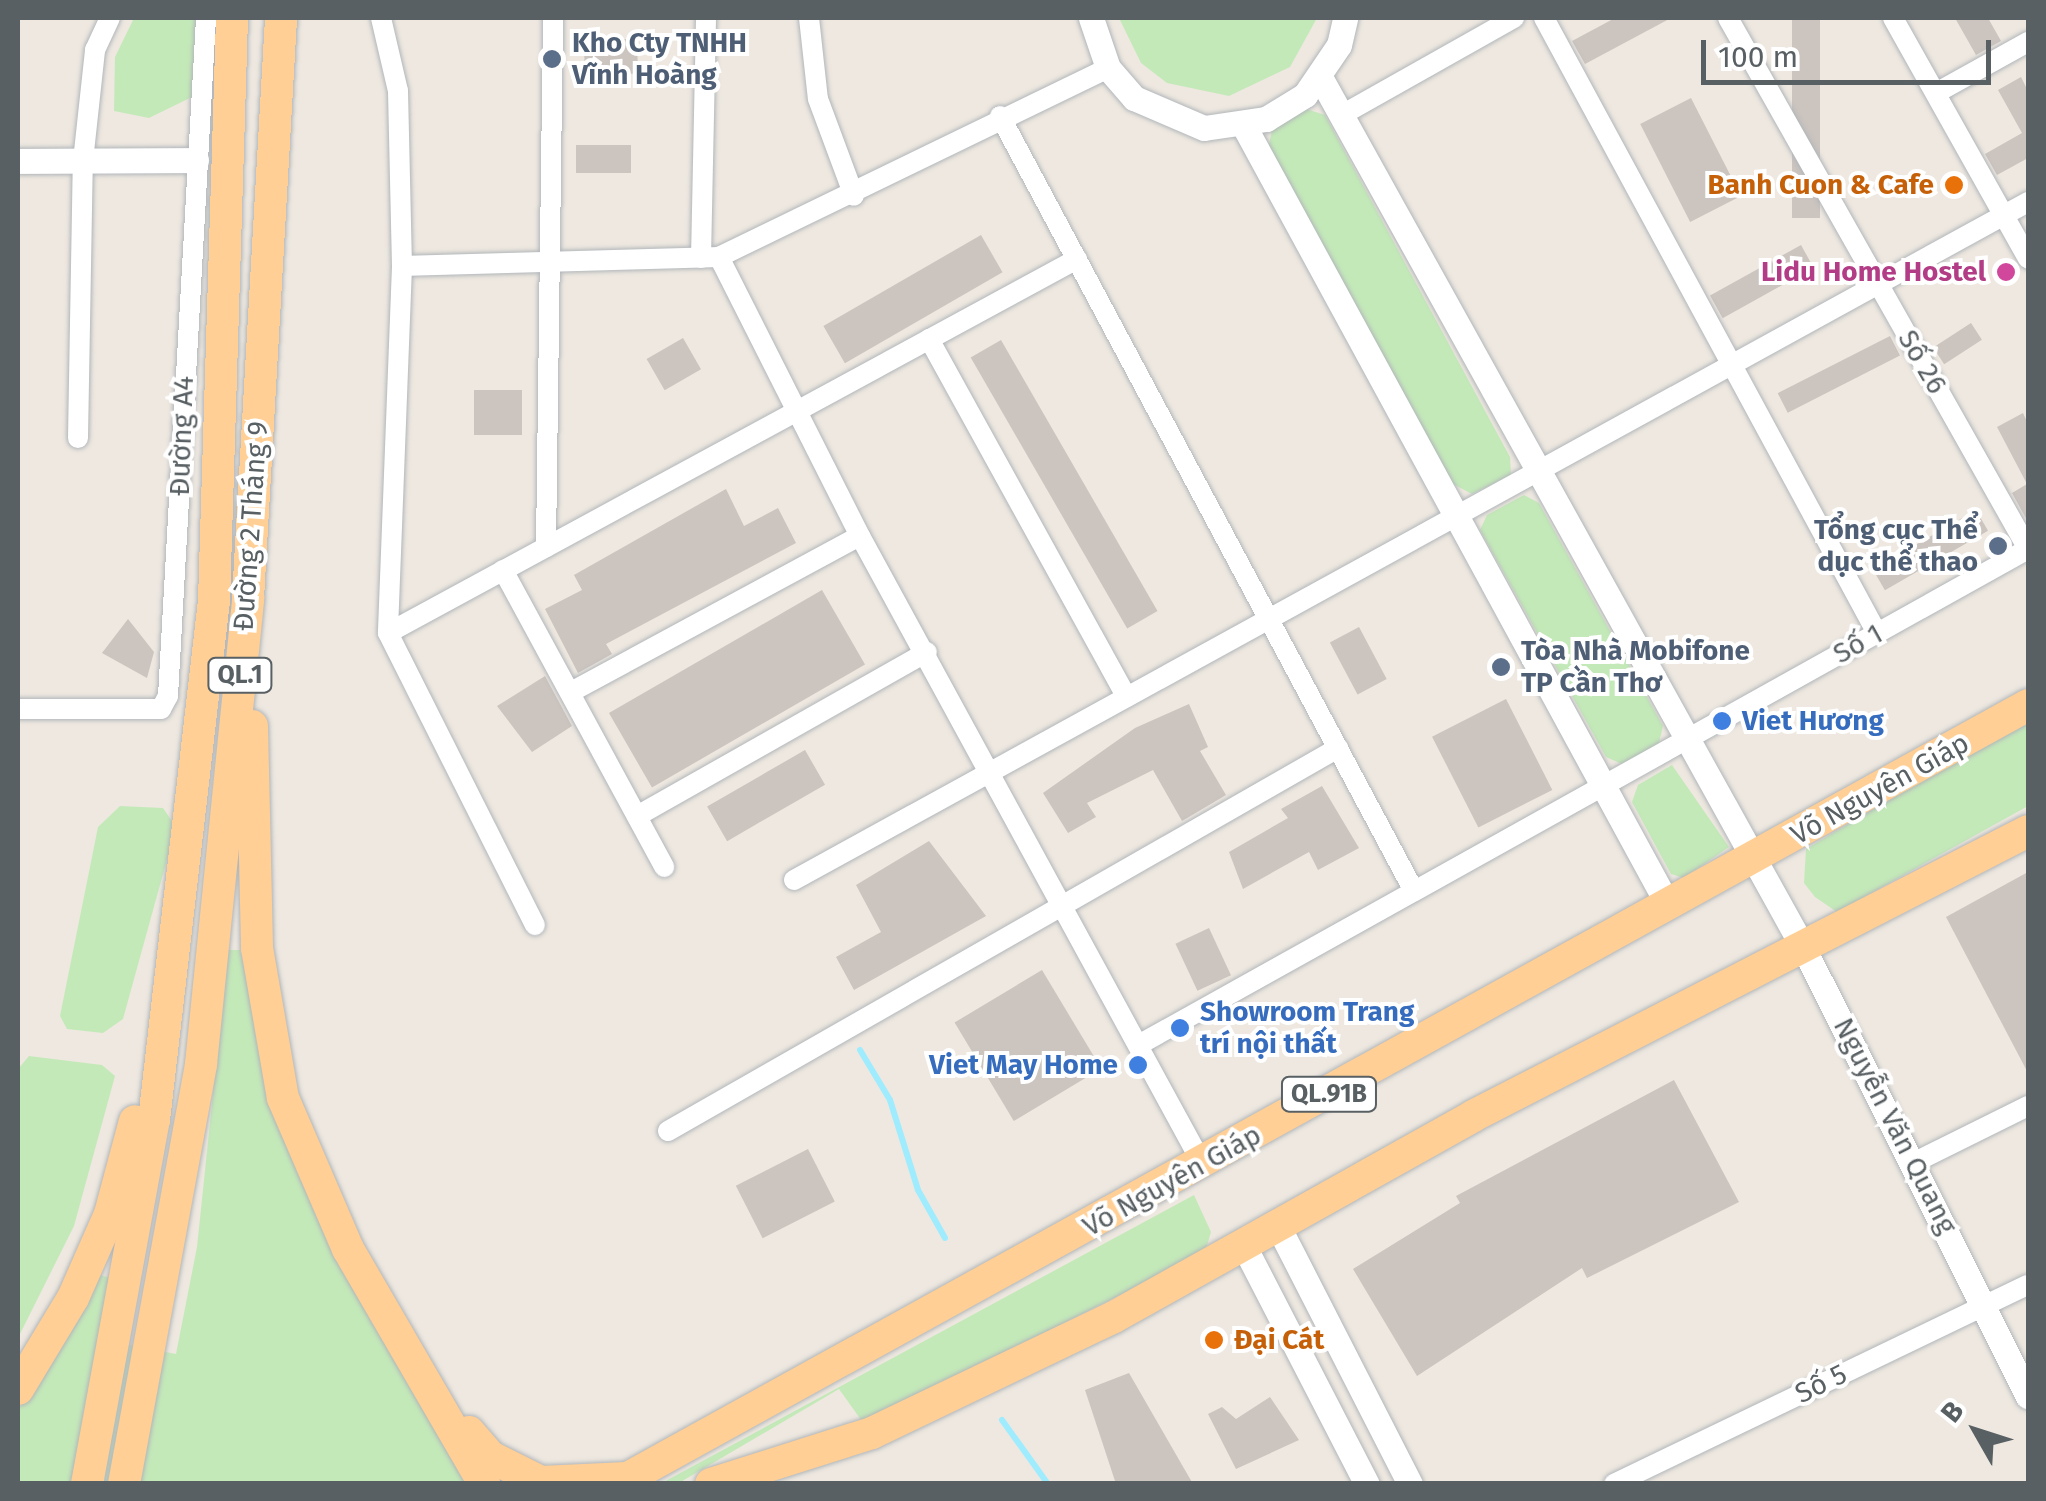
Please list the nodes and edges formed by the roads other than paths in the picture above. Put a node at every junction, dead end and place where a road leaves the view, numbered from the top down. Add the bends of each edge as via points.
1 (110, 18) edge
2 (206, 18) edge
3 (232, 18) edge
4 (280, 18) edge
5 (381, 18) edge
6 (553, 18) edge
7 (706, 18) edge
8 (809, 18) edge
9 (1091, 18) edge
10 (1345, 18) edge
11 (1514, 18) edge
12 (1544, 18) edge
13 (1728, 18) edge
14 (1893, 18) edge
15 (2028, 42) edge
16 (1108, 68) junction
17 (1320, 78) junction
18 (1936, 93) junction
19 (1000, 116) junction
20 (1340, 116) junction
21 (1244, 126) junction
22 (18, 160) edge
23 (83, 160) junction
24 (196, 160) junction
25 (854, 196) junction
26 (2028, 202) edge
27 (2004, 216) junction
28 (710, 258) junction
29 (1076, 259) junction
30 (2028, 259) edge
31 (549, 262) junction
32 (402, 266) junction
33 (1878, 284) junction
34 (929, 339) junction
35 (1734, 362) junction
36 (794, 412) junction
37 (78, 438) dead end
38 (1538, 470) junction
39 (1458, 514) junction
40 (860, 536) junction
41 (546, 547) junction
42 (2028, 549) edge
43 (504, 570) junction
44 (248, 598) junction
45 (1269, 619) junction
46 (388, 633) junction
47 (1877, 634) junction
48 (927, 652) junction
49 (571, 692) junction
50 (1127, 697) junction
51 (2028, 705) edge
52 (18, 708) edge
53 (1688, 740) junction
54 (1338, 748) junction
55 (992, 771) junction
56 (1608, 782) junction
57 (636, 816) junction
58 (2028, 831) edge
59 (1755, 859) junction
60 (664, 867) dead end
61 (794, 880) dead end
62 (1413, 888) junction
63 (180, 891) junction
64 (1668, 905) junction
65 (1066, 906) junction
66 (535, 926) dead end
67 (1805, 951) junction
68 (1142, 1043) junction
69 (2028, 1106) edge
70 (668, 1132) dead end
71 (1917, 1162) junction
72 (1203, 1164) junction
73 (1280, 1230) junction
74 (1246, 1250) junction
75 (2028, 1286) edge
76 (1985, 1306) junction
77 (18, 1389) edge
78 (2028, 1396) edge
79 (444, 1406) junction
80 (622, 1481) edge
81 (88, 1484) edge
82 (124, 1484) edge
83 (484, 1484) edge
84 (711, 1484) edge
85 (1367, 1484) edge
86 (1410, 1484) edge
87 (1614, 1484) edge

1 - 23 street via 95,50
2 - 24 street, Đường A4
3 - 63 highway, Đường 2 Tháng 9 / QL.1 via 214,601
4 - 44 highway, Đường 2 Tháng 9 / QL.1
5 - 32 street via 398,91
6 - 31 street
7 - 28 street
8 - 25 street via 818,99
9 - 16 street
10 - 17 street
11 - 20 street
12 - 35 street
13 - 33 street, Số 26
14 - 18 street
15 - 18 street
16 - 19 street
16 - 21 street via 1167,118 1204,128
17 - 20 street, Nguyễn Văn Quang
17 - 21 street via 1286,108
18 - 27 street
19 - 25 street
19 - 29 street
20 - 38 street, Nguyễn Văn Quang
21 - 39 street
22 - 23 street
23 - 24 street
23 - 37 street
24 - 52 street, Đường A4 via 168,696 162,709
25 - 28 street
26 - 27 street
27 - 30 street
27 - 33 street
28 - 31 street
28 - 36 street
29 - 34 street
29 - 45 street
31 - 32 street
31 - 41 street
32 - 46 street
33 - 35 street
33 - 42 street, Số 26
34 - 36 street
34 - 50 street
35 - 38 street
35 - 47 street
36 - 40 street
36 - 41 street
38 - 39 street
38 - 53 street, Nguyễn Văn Quang
39 - 45 street
39 - 56 street
40 - 48 street
40 - 49 street
41 - 43 street
42 - 47 street, Số 1
43 - 46 street
43 - 49 street
44 - 79 highway via 257,948 283,1098 348,1249
44 - 82 highway, Đường 2 Tháng 9 / QL.1 via 201,1064
45 - 50 street
45 - 54 street
46 - 66 street
47 - 53 street, Số 1
48 - 55 street
48 - 57 street
49 - 57 street
50 - 55 street
51 - 59 highway, Võ Nguyên Giáp / QL.91B
53 - 56 street, Số 1
53 - 59 street, Nguyễn Văn Quang
54 - 62 street
54 - 65 street
55 - 61 street
55 - 65 street
56 - 62 street, Số 1
56 - 64 street
57 - 60 street
58 - 67 highway
59 - 64 highway, Võ Nguyên Giáp / QL.91B
59 - 67 street, Nguyễn Văn Quang
62 - 68 street, Số 1
63 - 77 highway via 153,1053 110,1214 65,1314
63 - 81 highway, Đường 2 Tháng 9 / QL.1 via 120,1326
64 - 72 highway, Võ Nguyên Giáp / QL.91B
65 - 68 street
65 - 70 street
67 - 71 street, Nguyễn Văn Quang
67 - 73 highway via 1472,1116
68 - 72 street
69 - 71 street
71 - 76 street, Nguyễn Văn Quang
72 - 80 highway, Võ Nguyên Giáp / QL.91B
73 - 74 highway
73 - 86 street
74 - 84 highway via 872,1432
74 - 85 street
75 - 76 street, Số 5
76 - 78 street, Nguyễn Văn Quang
76 - 87 street, Số 5
79 - 80 highway via 516,1472 541,1482
79 - 83 highway

